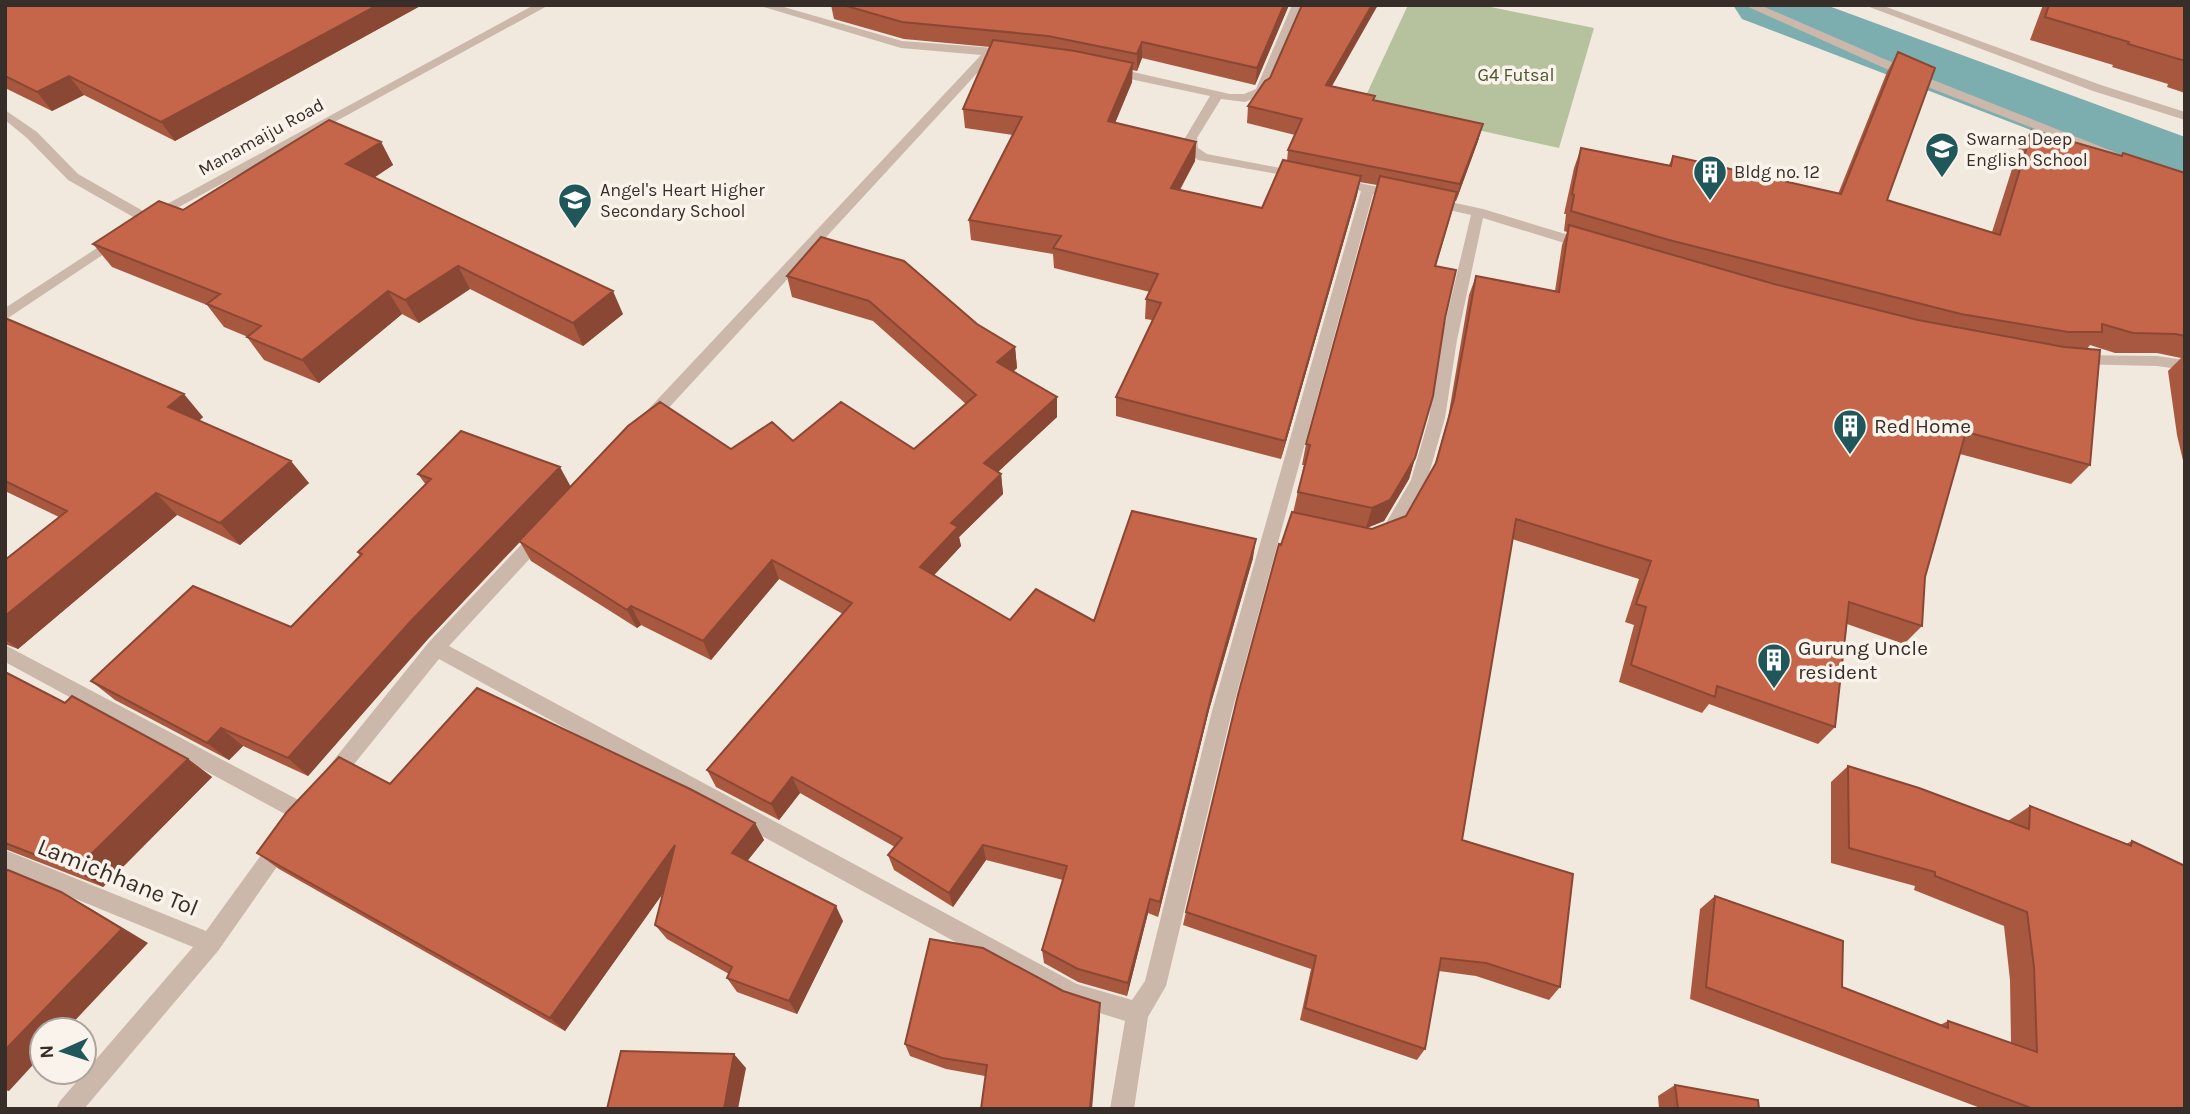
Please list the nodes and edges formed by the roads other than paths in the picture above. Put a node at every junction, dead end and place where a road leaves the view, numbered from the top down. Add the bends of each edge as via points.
1 (543, 5) edge
2 (763, 5) edge
3 (1298, 5) edge
4 (1750, 5) edge
5 (1870, 5) edge
6 (990, 52) junction
7 (1022, 55) edge
8 (1100, 69) edge
9 (1218, 94) junction
10 (5, 114) edge
11 (2185, 116) edge
12 (2149, 169) edge
13 (1368, 189) junction
14 (1478, 212) junction
15 (136, 226) junction
16 (1604, 250) edge
17 (5, 315) edge
18 (2064, 359) edge
19 (2185, 365) edge
20 (633, 436) edge
21 (549, 527) edge
22 (1367, 538) edge
23 (436, 648) junction
24 (5, 653) edge
25 (312, 802) junction
26 (5, 860) edge
27 (210, 943) junction
28 (1137, 1013) junction
29 (68, 1109) edge
30 (1122, 1109) edge

1 - 15 street, Manamaiju Road
2 - 6 street via 901,44
3 - 9 street via 1261,91 1235,100
4 - 12 street via 1924,81
5 - 11 street
6 - 7 street
6 - 20 street
8 - 9 street
9 - 13 street via 1191,138 1192,149 1203,157
10 - 15 street via 73,177
13 - 14 street
13 - 28 street via 1282,520 1222,711 1155,986
14 - 16 street
14 - 22 street via 1437,418 1419,481 1392,528
15 - 17 street, Manamaiju Road
18 - 19 street
21 - 23 street
23 - 25 street
23 - 28 street via 1073,994
24 - 25 street
25 - 27 street
26 - 27 street, Lamichhane Tol
27 - 29 street
28 - 30 street

